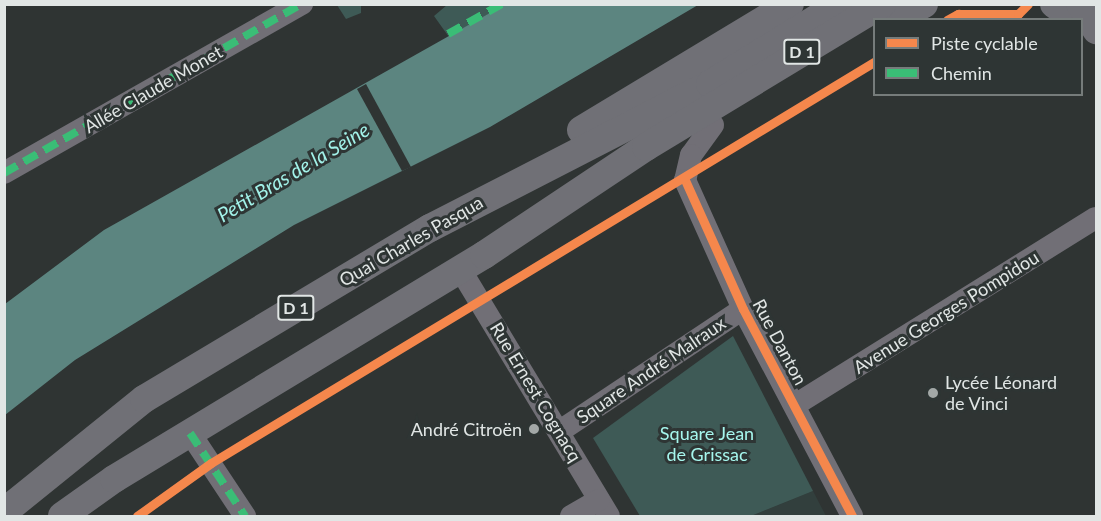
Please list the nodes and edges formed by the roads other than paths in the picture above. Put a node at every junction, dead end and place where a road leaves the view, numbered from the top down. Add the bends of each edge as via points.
1 (302, 4) edge
2 (790, 4) edge
3 (840, 4) edge
4 (882, 4) edge
5 (924, 4) edge
6 (1054, 4) edge
7 (1080, 4) edge
8 (898, 18) edge
9 (1072, 18) edge
10 (1083, 30) edge
11 (1096, 30) edge
12 (873, 32) edge
13 (1096, 46) edge
14 (713, 125) junction
15 (560, 160) junction
16 (611, 172) junction
17 (4, 173) edge
18 (1096, 218) edge
19 (460, 269) junction
20 (743, 309) junction
21 (795, 405) junction
22 (560, 430) junction
23 (190, 433) junction
24 (604, 508) edge
25 (4, 512) edge
26 (62, 516) edge
27 (245, 516) edge
28 (571, 516) edge
29 (852, 516) edge

1 - 17 street, Allée Claude Monet
2 - 15 main road via 574,134
3 - 15 main road, Quai Charles Pasqua / D 1 via 710,84
4 - 16 main road, D 1 via 722,99
5 - 8 main road
6 - 9 main road
7 - 11 main road
10 - 13 main road
12 - 14 main road
14 - 16 main road via 636,171
14 - 20 street, Rue Danton via 691,155 685,180
15 - 25 main road, Quai Charles Pasqua / D 1 via 430,228 144,399
16 - 19 main road, D 1
18 - 21 street, Avenue Georges Pompidou
19 - 22 street, Rue Ernest Cognacq
19 - 23 main road, D 1
20 - 21 street, Rue Danton
20 - 22 street, Square André Malraux
21 - 29 street, Rue Danton
22 - 24 street, Rue Ernest Cognacq
23 - 26 main road, D 1
23 - 27 street
24 - 28 street

